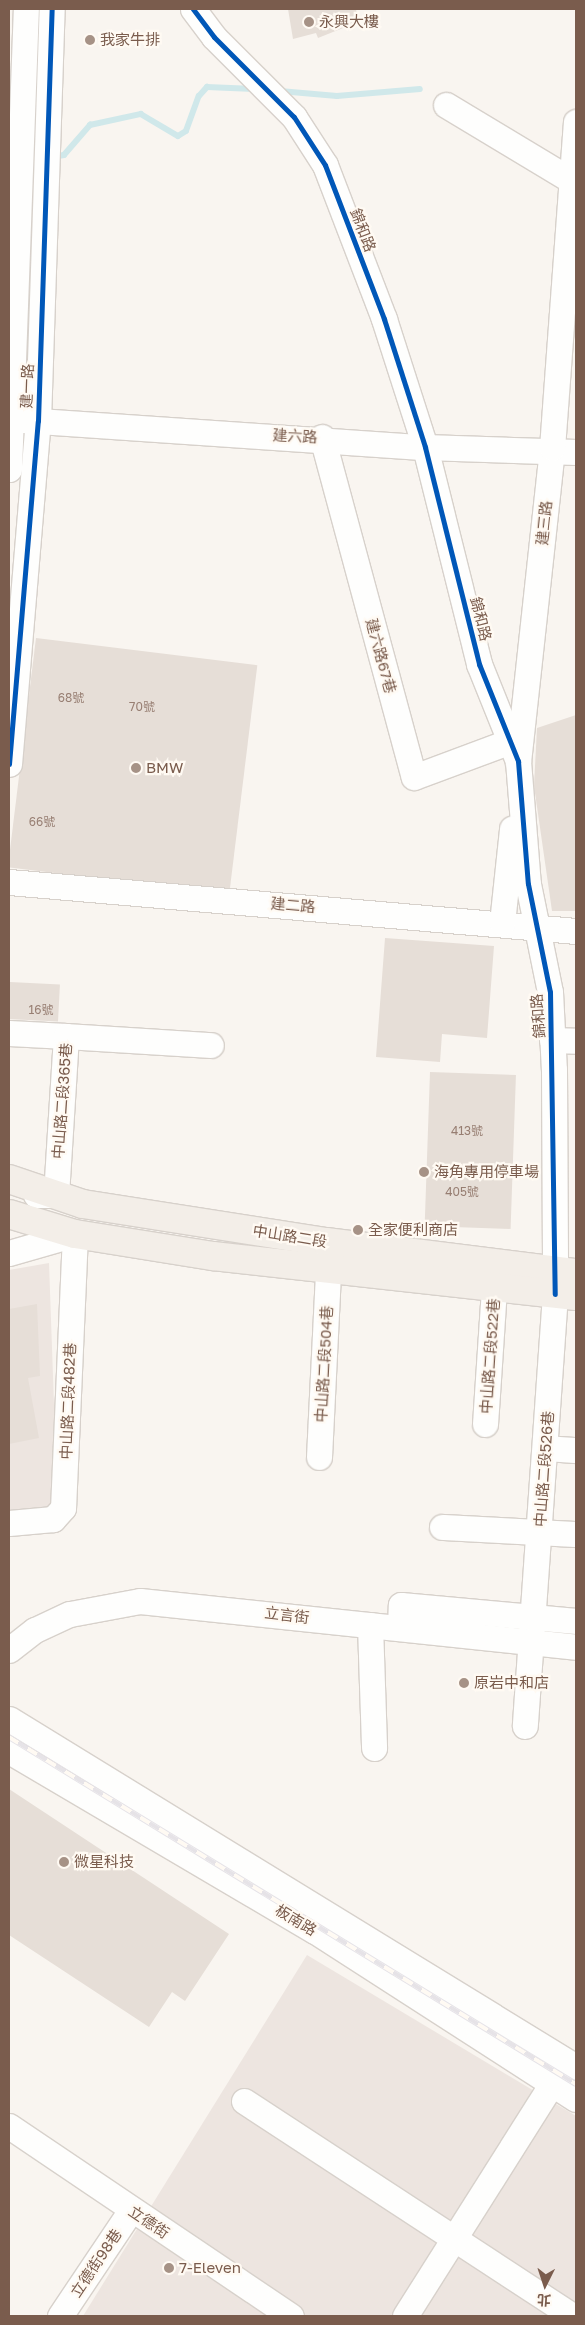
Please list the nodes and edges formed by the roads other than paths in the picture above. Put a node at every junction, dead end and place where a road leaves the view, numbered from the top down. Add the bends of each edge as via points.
1 (26, 9) edge
2 (52, 9) edge
3 (193, 9) edge
4 (446, 105) dead end
5 (576, 122) edge
6 (574, 182) junction
7 (11, 419) edge
8 (38, 421) junction
9 (322, 437) junction
10 (425, 447) junction
11 (552, 448) junction
12 (576, 452) edge
13 (9, 469) edge
14 (514, 751) junction
15 (9, 764) edge
16 (9, 882) edge
17 (502, 922) junction
18 (536, 927) junction
19 (576, 931) edge
20 (9, 1033) edge
21 (66, 1036) junction
22 (564, 1040) edge
23 (211, 1045) dead end
24 (9, 1179) edge
25 (9, 1193) edge
26 (56, 1195) junction
27 (9, 1214) edge
28 (75, 1234) junction
29 (9, 1253) edge
30 (328, 1270) junction
31 (565, 1284) edge
32 (494, 1288) junction
33 (485, 1424) dead end
34 (545, 1448) junction
35 (576, 1450) edge
36 (319, 1457) dead end
37 (9, 1523) edge
38 (442, 1527) dead end
39 (540, 1532) junction
40 (576, 1534) edge
41 (534, 1618) junction
42 (576, 1621) edge
43 (370, 1625) junction
44 (400, 1628) junction
45 (532, 1643) junction
46 (576, 1647) edge
47 (9, 1650) edge
48 (9, 1719) edge
49 (525, 1726) dead end
50 (374, 1748) dead end
51 (9, 1751) edge
52 (571, 2064) edge
53 (552, 2084) junction
54 (576, 2099) edge
55 (244, 2101) dead end
56 (9, 2126) edge
57 (131, 2210) junction
58 (454, 2238) junction
59 (60, 2316) edge
60 (290, 2316) edge
61 (405, 2316) edge
62 (573, 2316) edge

1 - 7 street, 建一路
2 - 8 street, 建一路
3 - 10 street, 錦和路 via 214,37 294,117 325,165 384,319
4 - 6 street
5 - 6 street, 建三路
6 - 11 street, 建三路
7 - 8 street, 建六路
7 - 13 street, 建一路
8 - 9 street, 建六路
8 - 15 street, 建一路
9 - 10 street, 建六路
9 - 14 street, 建六路67巷 via 414,777
10 - 11 street, 建六路
10 - 14 street, 錦和路 via 479,664
11 - 12 street, 建六路
11 - 14 street, 建三路
14 - 17 street, 建三路
14 - 18 street, 錦和路
16 - 17 street, 建二路
17 - 18 street, 建二路
18 - 19 street, 建二路
18 - 22 street, 錦和路
20 - 21 street, 中山路二段365巷
21 - 23 street
21 - 26 street, 中山路二段365巷
22 - 31 street, 錦和路
24 - 26 main road, 中山路二段
25 - 26 street
26 - 31 main road, 中山路二段 via 83,1204
27 - 28 main road, 中山路二段
28 - 29 street
28 - 30 main road, 中山路二段
28 - 37 street, 中山路二段482巷 via 62,1508 53,1519
30 - 32 main road, 中山路二段
30 - 36 street, 中山路二段504巷
31 - 32 main road, 中山路二段
31 - 34 street, 中山路二段526巷
32 - 33 street, 中山路二段522巷
34 - 35 street
34 - 39 street, 中山路二段526巷
38 - 39 street
39 - 40 street
39 - 41 street, 中山路二段526巷
41 - 42 street
41 - 44 street via 402,1605
41 - 45 street, 中山路二段526巷
43 - 44 street, 立言街
43 - 47 street, 立言街 via 140,1601 70,1614 35,1630
43 - 50 street
44 - 45 street, 立言街
45 - 46 street, 立言街
45 - 49 street, 中山路二段526巷
48 - 52 street, 板南路
51 - 53 street, 板南路 via 315,1931
52 - 53 street
53 - 54 street, 板南路
53 - 58 street
55 - 58 street
56 - 57 street, 立德街
57 - 59 street, 立德街98巷
57 - 60 street, 立德街
58 - 61 street
58 - 62 street

